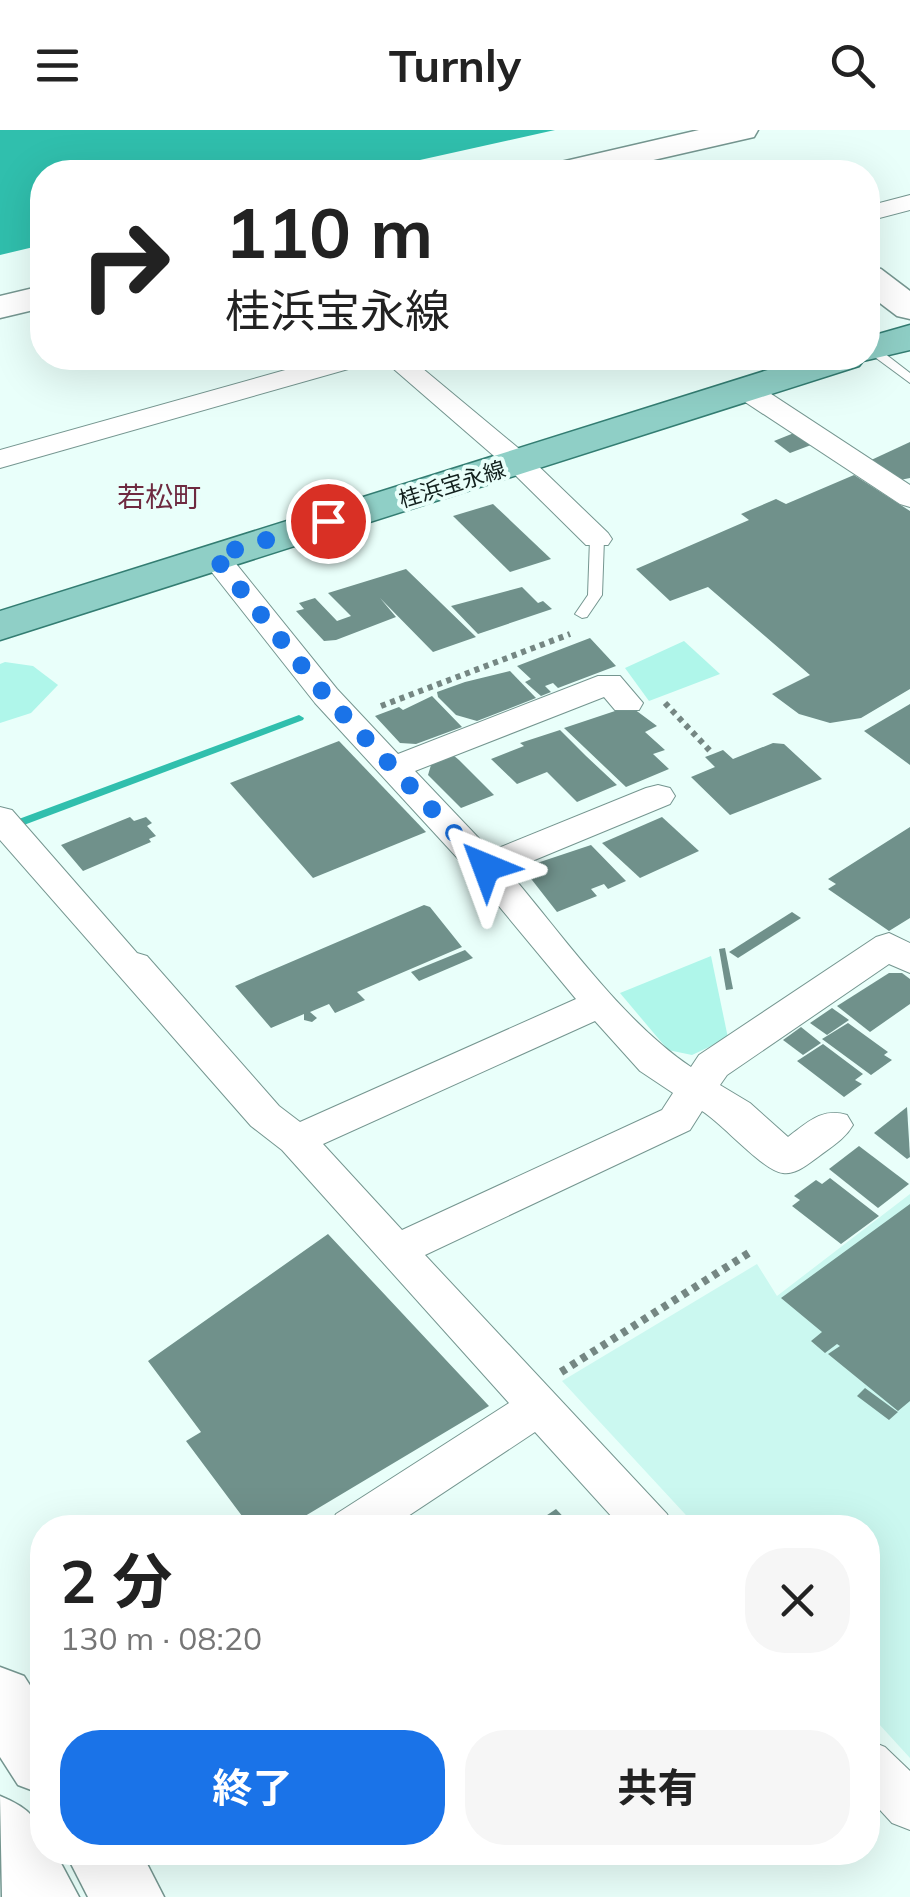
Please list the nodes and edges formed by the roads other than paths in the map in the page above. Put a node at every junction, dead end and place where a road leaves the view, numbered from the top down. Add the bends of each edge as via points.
1 (742, 130) edge
2 (685, 143) junction
3 (612, 160) edge
4 (708, 160) edge
5 (910, 202) edge
6 (880, 211) edge
7 (880, 286) edge
8 (30, 300) edge
9 (0, 308) edge
10 (910, 308) edge
11 (910, 336) edge
12 (880, 346) edge
13 (880, 362) edge
14 (314, 370) edge
15 (408, 370) edge
16 (807, 370) edge
17 (910, 378) edge
18 (746, 390) junction
19 (0, 459) edge
20 (518, 464) junction
21 (910, 498) edge
22 (597, 539) joint
23 (214, 556) junction
24 (582, 614) road end
25 (0, 626) edge
26 (627, 704) dead end
27 (390, 769) junction
28 (658, 796) dead end
29 (5, 825) edge
30 (486, 867) junction
31 (910, 960) edge
32 (600, 1003) junction
33 (696, 1089) junction
34 (834, 1125) dead end
35 (296, 1140) junction
36 (396, 1250) junction
37 (539, 1406) junction
38 (372, 1515) edge
39 (639, 1515) edge
40 (880, 1775) edge
41 (910, 1806) edge
42 (0, 1830) edge
43 (108, 1865) edge
44 (43, 1897) edge
45 (128, 1897) edge

1 - 2 street
2 - 3 street
2 - 4 street
5 - 6 street
7 - 10 street
8 - 9 street
11 - 12 main road, 桂浜宝永線
13 - 17 lane
14 - 19 street
15 - 20 street
16 - 18 main road, 桂浜宝永線
18 - 20 main road, 桂浜宝永線
18 - 21 street
20 - 22 street
20 - 23 main road, 桂浜宝永線
22 - 24 lane via 595,595
23 - 25 main road, 桂浜宝永線
23 - 27 street
26 - 27 street via 610,683
27 - 30 street
28 - 30 street
29 - 35 street via 265,1116
30 - 32 street
31 - 33 street via 889,946 713,1066
32 - 33 street via 654,1061
32 - 35 street
33 - 34 street via 736,1112 786,1159
33 - 36 street via 676,1120
35 - 36 street
36 - 37 street
37 - 38 street
37 - 39 street
40 - 41 street
42 - 44 street
43 - 45 street

